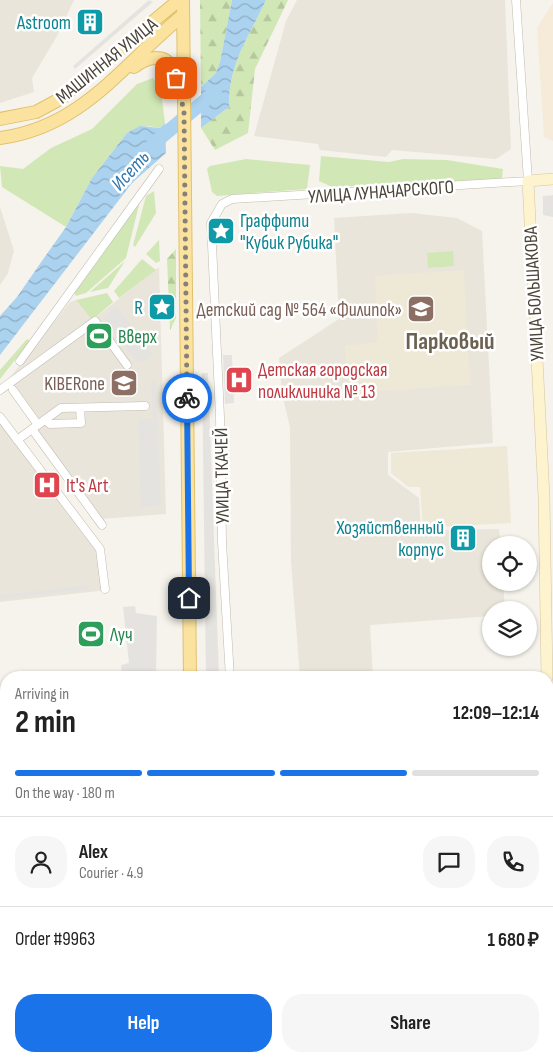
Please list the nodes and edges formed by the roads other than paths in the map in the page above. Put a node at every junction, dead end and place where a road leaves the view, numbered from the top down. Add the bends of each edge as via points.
1 (179, 0) edge
2 (183, 0) edge
3 (516, 0) edge
4 (183, 15) junction
5 (180, 75) junction
6 (113, 80) junction
7 (0, 119) edge
8 (0, 138) edge
9 (159, 169) dead end
10 (553, 178) edge
11 (528, 180) junction
12 (214, 215) joint
13 (20, 361) dead end
14 (127, 365) dead end
15 (0, 390) edge
16 (13, 390) dead end
17 (145, 406) dead end
18 (80, 408) junction
19 (0, 417) edge
20 (45, 420) junction
21 (35, 427) junction
22 (17, 440) junction
23 (102, 525) dead end
24 (105, 589) dead end
25 (190, 671) edge
26 (230, 671) edge
27 (547, 671) edge

1 - 7 main road, МАШИННАЯ УЛИЦА via 60,99 36,112
2 - 4 main road
3 - 11 street, УЛИЦА БОЛЬШАКОВА
4 - 5 main road
4 - 6 main road, МАШИННАЯ УЛИЦА
5 - 6 main road via 168,63 154,58 143,60 122,78
5 - 25 main road, УЛИЦА ТКАЧЕЙ via 185,166
6 - 8 main road, МАШИННАЯ УЛИЦА via 53,124
9 - 13 street
10 - 11 street, УЛИЦА ЛУНАЧАРСКОГО
11 - 12 street, УЛИЦА ЛУНАЧАРСКОГО via 232,199 222,204
11 - 27 street, УЛИЦА БОЛЬШАКОВА via 544,508
12 - 26 street, УЛИЦА ТКАЧЕЙ via 209,232
14 - 15 street via 96,321
16 - 21 street
17 - 18 street
18 - 20 street via 61,408
18 - 20 street via 80,423 50,424
19 - 22 street
20 - 21 street
21 - 22 street
21 - 23 street
22 - 24 street via 100,549

